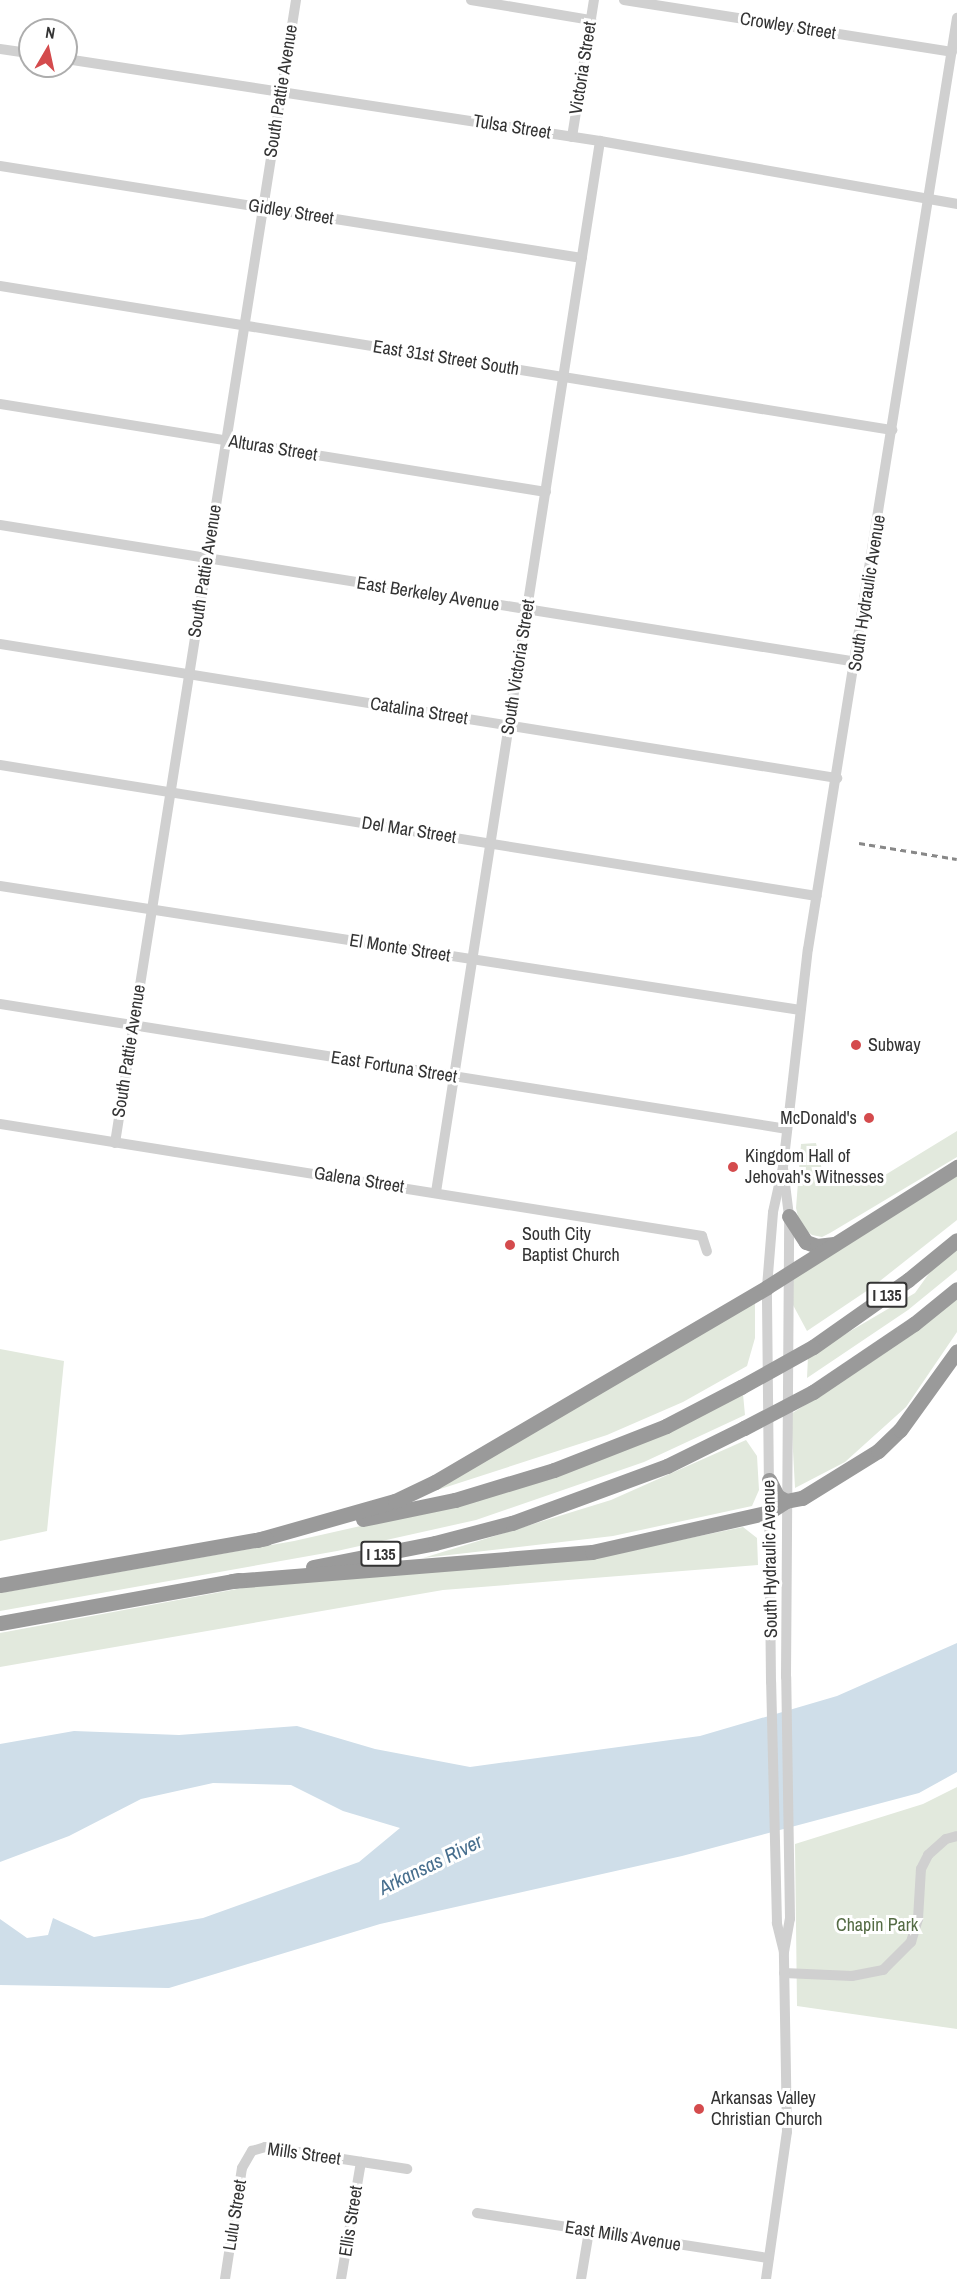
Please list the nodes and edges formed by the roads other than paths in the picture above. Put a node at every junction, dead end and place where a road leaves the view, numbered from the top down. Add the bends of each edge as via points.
1 (296, 0) edge
2 (471, 0) edge
3 (594, 0) edge
4 (624, 0) edge
5 (957, 18) edge
6 (591, 20) junction
7 (0, 49) edge
8 (18, 51) edge
9 (952, 52) junction
10 (78, 60) edge
11 (281, 91) junction
12 (572, 137) junction
13 (600, 141) junction
14 (0, 166) edge
15 (927, 199) junction
16 (957, 204) edge
17 (262, 208) junction
18 (582, 258) junction
19 (0, 286) edge
20 (244, 325) junction
21 (564, 377) junction
22 (0, 404) edge
23 (892, 430) junction
24 (225, 441) junction
25 (546, 492) junction
26 (0, 525) edge
27 (207, 558) junction
28 (527, 609) junction
29 (0, 645) edge
30 (857, 662) junction
31 (188, 675) junction
32 (508, 726) junction
33 (0, 765) edge
34 (837, 778) junction
35 (170, 792) junction
36 (489, 843) junction
37 (0, 886) edge
38 (817, 896) junction
39 (152, 909) junction
40 (471, 959) junction
41 (0, 1004) edge
42 (800, 1011) junction
43 (133, 1026) junction
44 (454, 1076) junction
45 (0, 1124) edge
46 (787, 1129) junction
47 (115, 1143) junction
48 (783, 1167) junction
49 (957, 1167) edge
50 (436, 1192) junction
51 (789, 1216) junction
52 (957, 1239) edge
53 (834, 1244) junction
54 (707, 1251) dead end
55 (787, 1274) junction
56 (767, 1287) junction
57 (957, 1289) edge
58 (957, 1351) edge
59 (769, 1480) junction
60 (786, 1501) junction
61 (769, 1512) junction
62 (257, 1540) junction
63 (232, 1581) junction
64 (0, 1585) edge
65 (0, 1623) edge
66 (957, 1836) edge
67 (784, 1952) junction
68 (784, 1973) junction
69 (249, 2152) joint
70 (361, 2162) junction
71 (407, 2169) dead end
72 (477, 2213) dead end
73 (589, 2231) junction
74 (769, 2258) junction
75 (225, 2279) edge
76 (341, 2279) edge
77 (581, 2279) edge
78 (766, 2279) edge

1 - 11 street, South Pattie Avenue
2 - 6 street
3 - 6 street, Victoria Street
4 - 9 street, Crowley Street
5 - 9 street, South Hydraulic Avenue
6 - 12 street, Victoria Street
7 - 8 street
9 - 15 street, South Hydraulic Avenue
10 - 11 street, Tulsa Street
11 - 12 street, Tulsa Street
11 - 17 street, South Pattie Avenue
12 - 13 street, Tulsa Street
13 - 15 street, Tulsa Street
13 - 18 street, South Victoria Street
14 - 17 street, Gidley Street
15 - 16 street, Tulsa Street
15 - 23 street, South Hydraulic Avenue
17 - 18 street, Gidley Street
17 - 20 street, South Pattie Avenue
18 - 21 street, South Victoria Street
19 - 20 street, East 31st Street South
20 - 21 street, East 31st Street South
20 - 24 street, South Pattie Avenue
21 - 23 street, East 31st Street South
21 - 25 street, South Victoria Street
22 - 24 street, Alturas Street
23 - 30 street, South Hydraulic Avenue
24 - 25 street, Alturas Street
24 - 27 street, South Pattie Avenue
25 - 28 street, South Victoria Street
26 - 27 street, East Berkeley Avenue
27 - 28 street, East Berkeley Avenue
27 - 31 street, South Pattie Avenue
28 - 30 street, East Berkeley Avenue
28 - 32 street, South Victoria Street
29 - 31 street, Catalina Street
30 - 34 street, South Hydraulic Avenue
31 - 32 street, Catalina Street
31 - 35 street, South Pattie Avenue
32 - 34 street, Catalina Street
32 - 36 street, South Victoria Street
33 - 35 street, Del Mar Street
34 - 38 street, South Hydraulic Avenue
35 - 36 street, Del Mar Street
35 - 39 street, South Pattie Avenue
36 - 38 street, Del Mar Street
36 - 40 street, South Victoria Street
37 - 39 street, El Monte Street
38 - 42 street, South Hydraulic Avenue
39 - 40 street, El Monte Street
39 - 43 street, South Pattie Avenue
40 - 42 street, El Monte Street
40 - 44 street, South Victoria Street
41 - 43 street, East Fortuna Street
42 - 46 street, South Hydraulic Avenue
43 - 44 street, East Fortuna Street
43 - 47 street, South Pattie Avenue
44 - 46 street, East Fortuna Street
44 - 50 street, South Victoria Street
45 - 47 street, Galena Street
46 - 48 street, South Hydraulic Avenue
47 - 50 street, Galena Street
48 - 51 street, South Hydraulic Avenue
48 - 56 street, South Hydraulic Avenue via 776,1189
49 - 53 highway
50 - 54 street, Galena Street via 702,1236
51 - 53 highway via 806,1242 817,1246
51 - 55 street, South Hydraulic Avenue
52 - 62 highway, I 135, bridge via 908,1280 813,1347 656,1430 501,1488 404,1512
53 - 55 highway
55 - 56 highway
55 - 60 street, South Hydraulic Avenue
56 - 59 street, South Hydraulic Avenue
56 - 62 highway via 435,1482 395,1501
57 - 63 highway, I 135, bridge via 914,1324 813,1392 667,1466 512,1523 435,1543
58 - 60 highway via 900,1430 878,1450 802,1498
59 - 60 highway via 777,1496
59 - 61 street, South Hydraulic Avenue
60 - 61 highway
60 - 67 street, South Hydraulic Avenue via 790,1919
61 - 63 highway via 592,1552
61 - 67 street, South Hydraulic Avenue via 775,1870 777,1923
62 - 64 highway, I 135
63 - 65 highway, I 135
66 - 68 street via 945,1839 928,1855 921,1869 918,1919 911,1942 890,1965 852,1976
67 - 68 street, South Hydraulic Avenue
68 - 74 street, South Hydraulic Avenue via 787,2132
69 - 70 street, Mills Street via 265,2146
69 - 75 street, Lulu Street via 242,2168
70 - 71 street, Mills Street
70 - 76 street, Ellis Street
72 - 73 street, East Mills Avenue
73 - 74 street, East Mills Avenue
73 - 77 street
74 - 78 street, South Hydraulic Avenue

